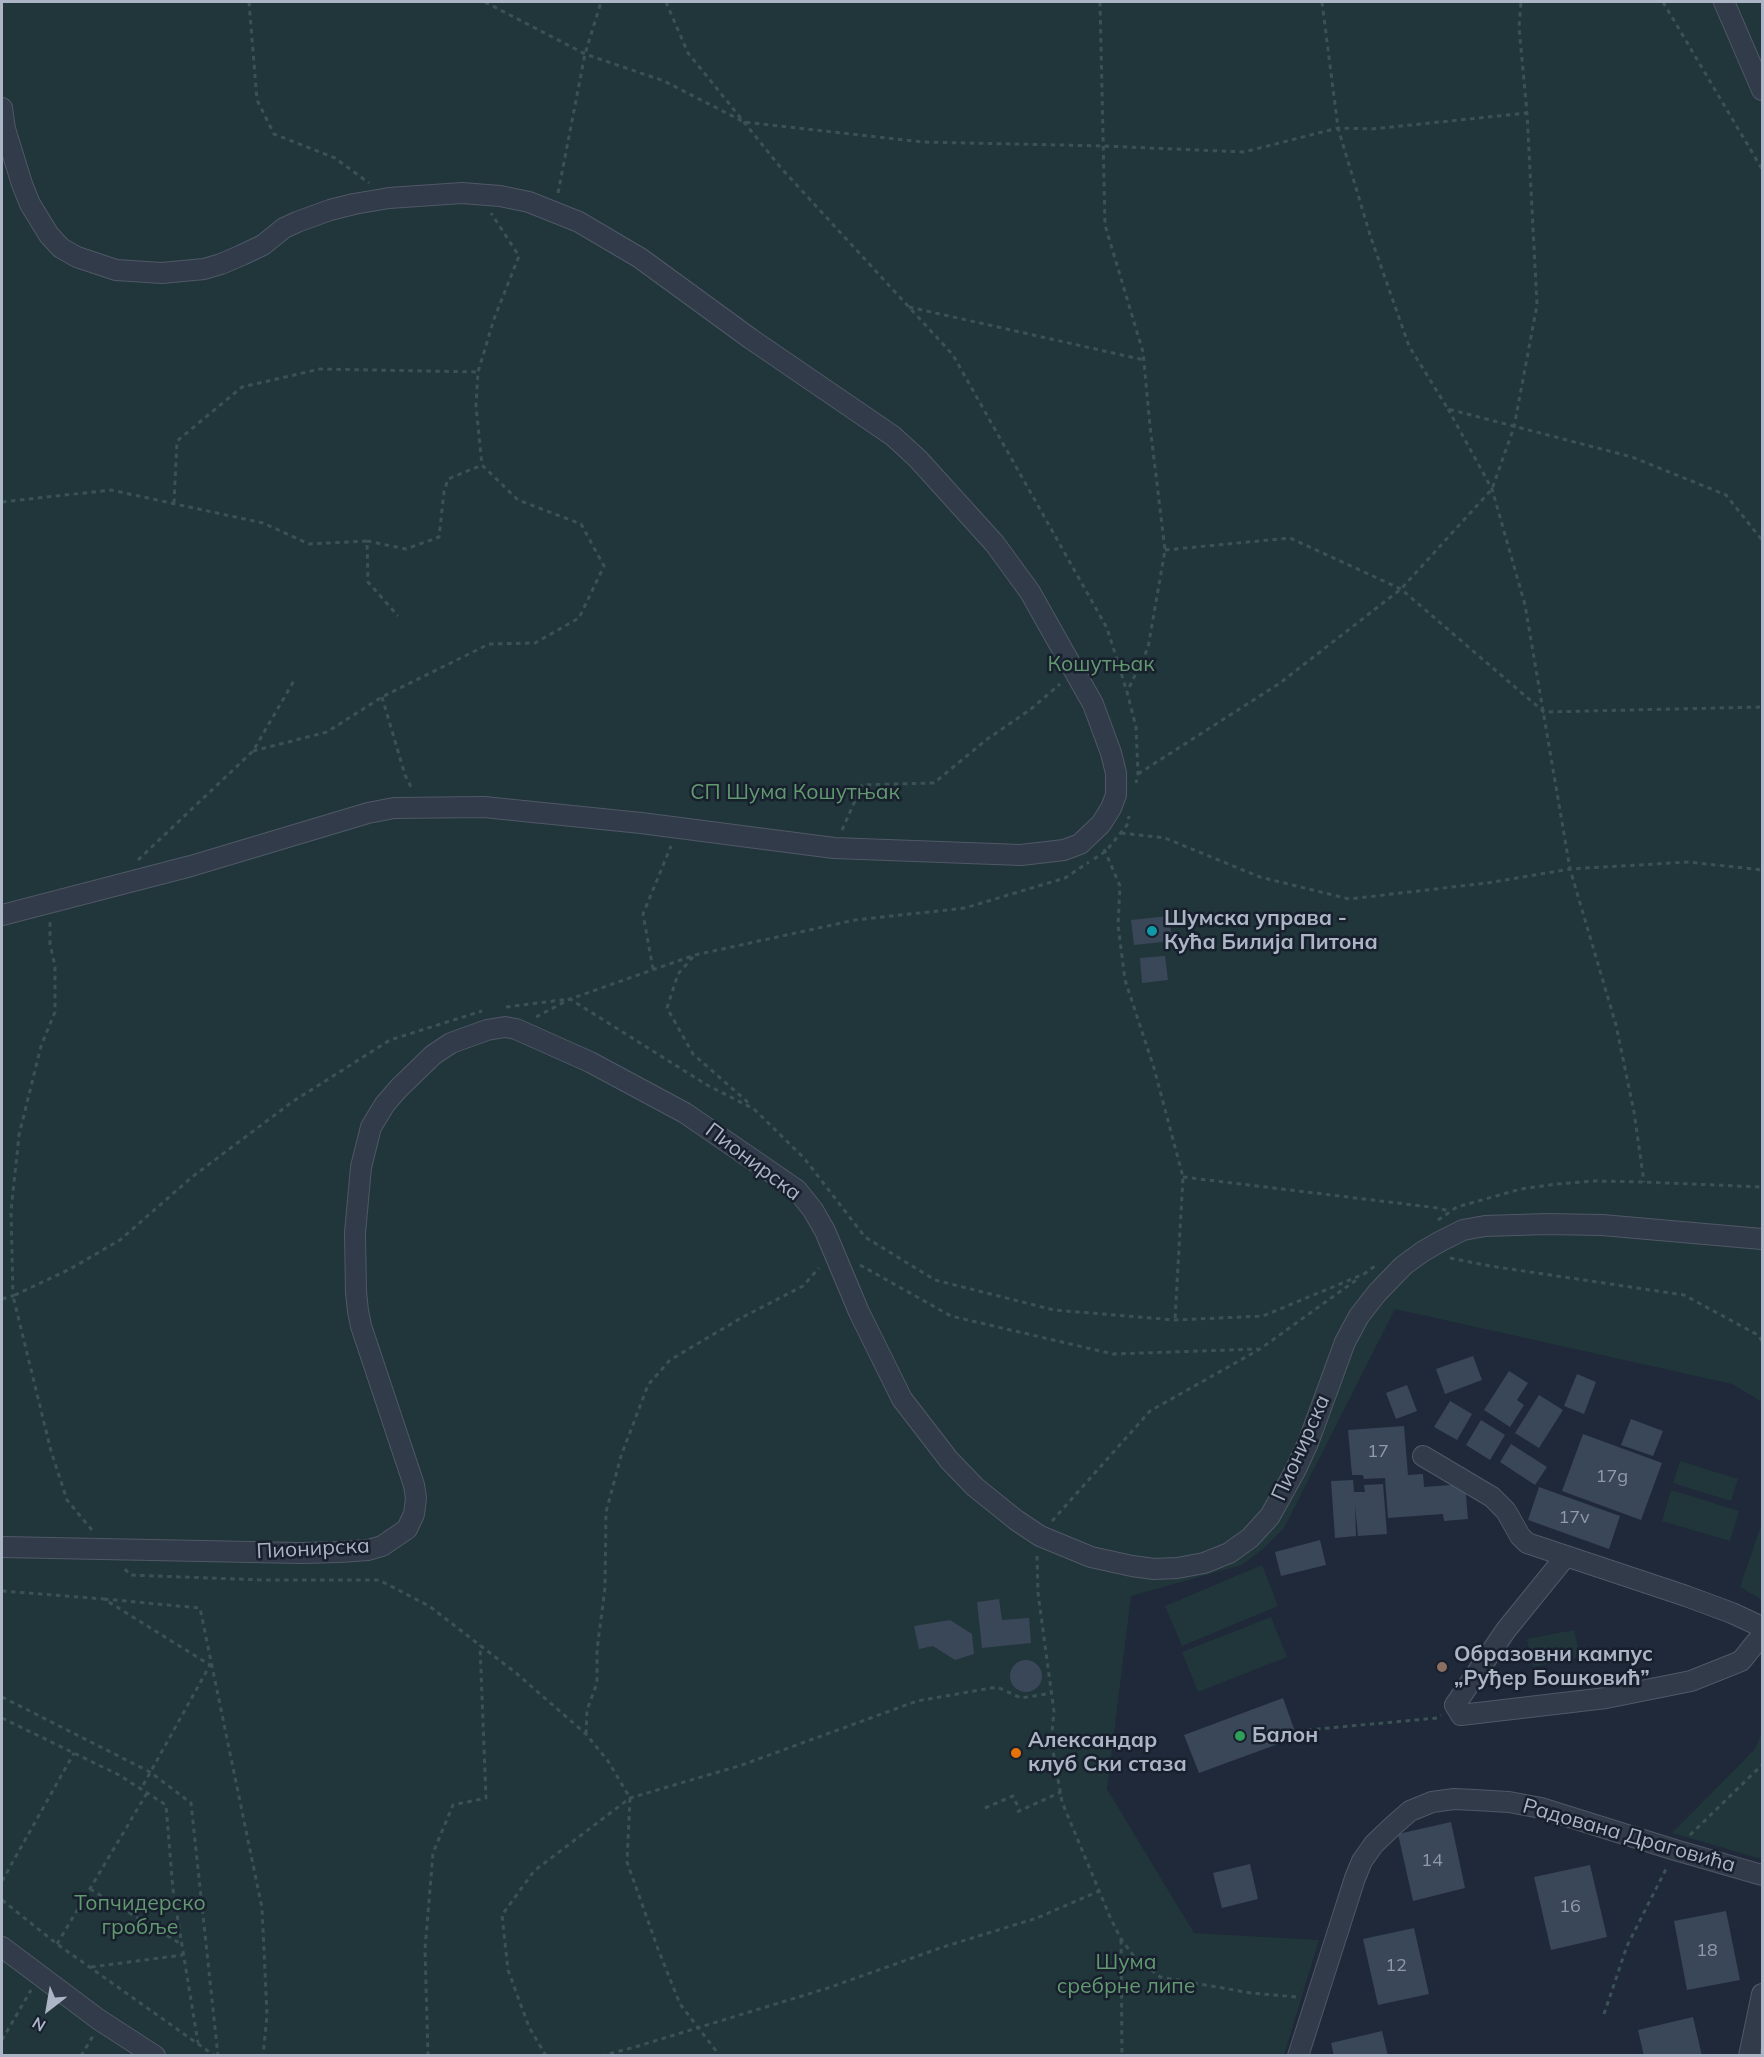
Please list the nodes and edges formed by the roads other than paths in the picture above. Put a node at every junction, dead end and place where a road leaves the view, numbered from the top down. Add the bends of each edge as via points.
1 (1724, 2) edge
2 (1762, 90) edge
3 (2, 108) edge
4 (2, 915) edge
5 (1762, 1239) edge
6 (1423, 1456) dead end
7 (2, 1547) edge
8 (1566, 1556) junction
9 (1762, 1627) edge
10 (1762, 1635) edge
11 (1762, 1875) edge
12 (2, 1947) edge
13 (1762, 1995) edge
14 (154, 2055) edge
15 (1298, 2055) edge
16 (1749, 2055) edge

1 - 2 street
3 - 4 street via 22,184 49,235 77,257 116,270 162,273 204,269 263,245 297,222 354,204 462,193 500,196 554,211 640,258 910,451 995,544 1030,592 1093,704 1116,773 1116,795 1101,824 1080,844 1064,850 1021,855 834,848 484,807 394,808
5 - 7 street, Пионирска via 1602,1225 1495,1226 1463,1230 1422,1252 1377,1293 1359,1316 1345,1342 1308,1443 1270,1516 1229,1553 1204,1563 1154,1569 1091,1557 1040,1536 975,1487 949,1460 902,1399 834,1250 813,1210 796,1190 685,1113 590,1062 516,1029 487,1029 451,1043 433,1055 399,1088 371,1127 361,1167 355,1233 356,1293 361,1326 414,1485 414,1514 407,1530 382,1546 340,1552
6 - 8 street via 1492,1497 1527,1543
8 - 9 street via 1695,1599
8 - 10 street via 1506,1630 1455,1705 1461,1715 1606,1698 1691,1681 1741,1661
11 - 15 street, Радована Драговића via 1541,1809 1509,1802 1432,1802 1394,1825 1362,1862
12 - 14 street via 98,2019
13 - 16 street

